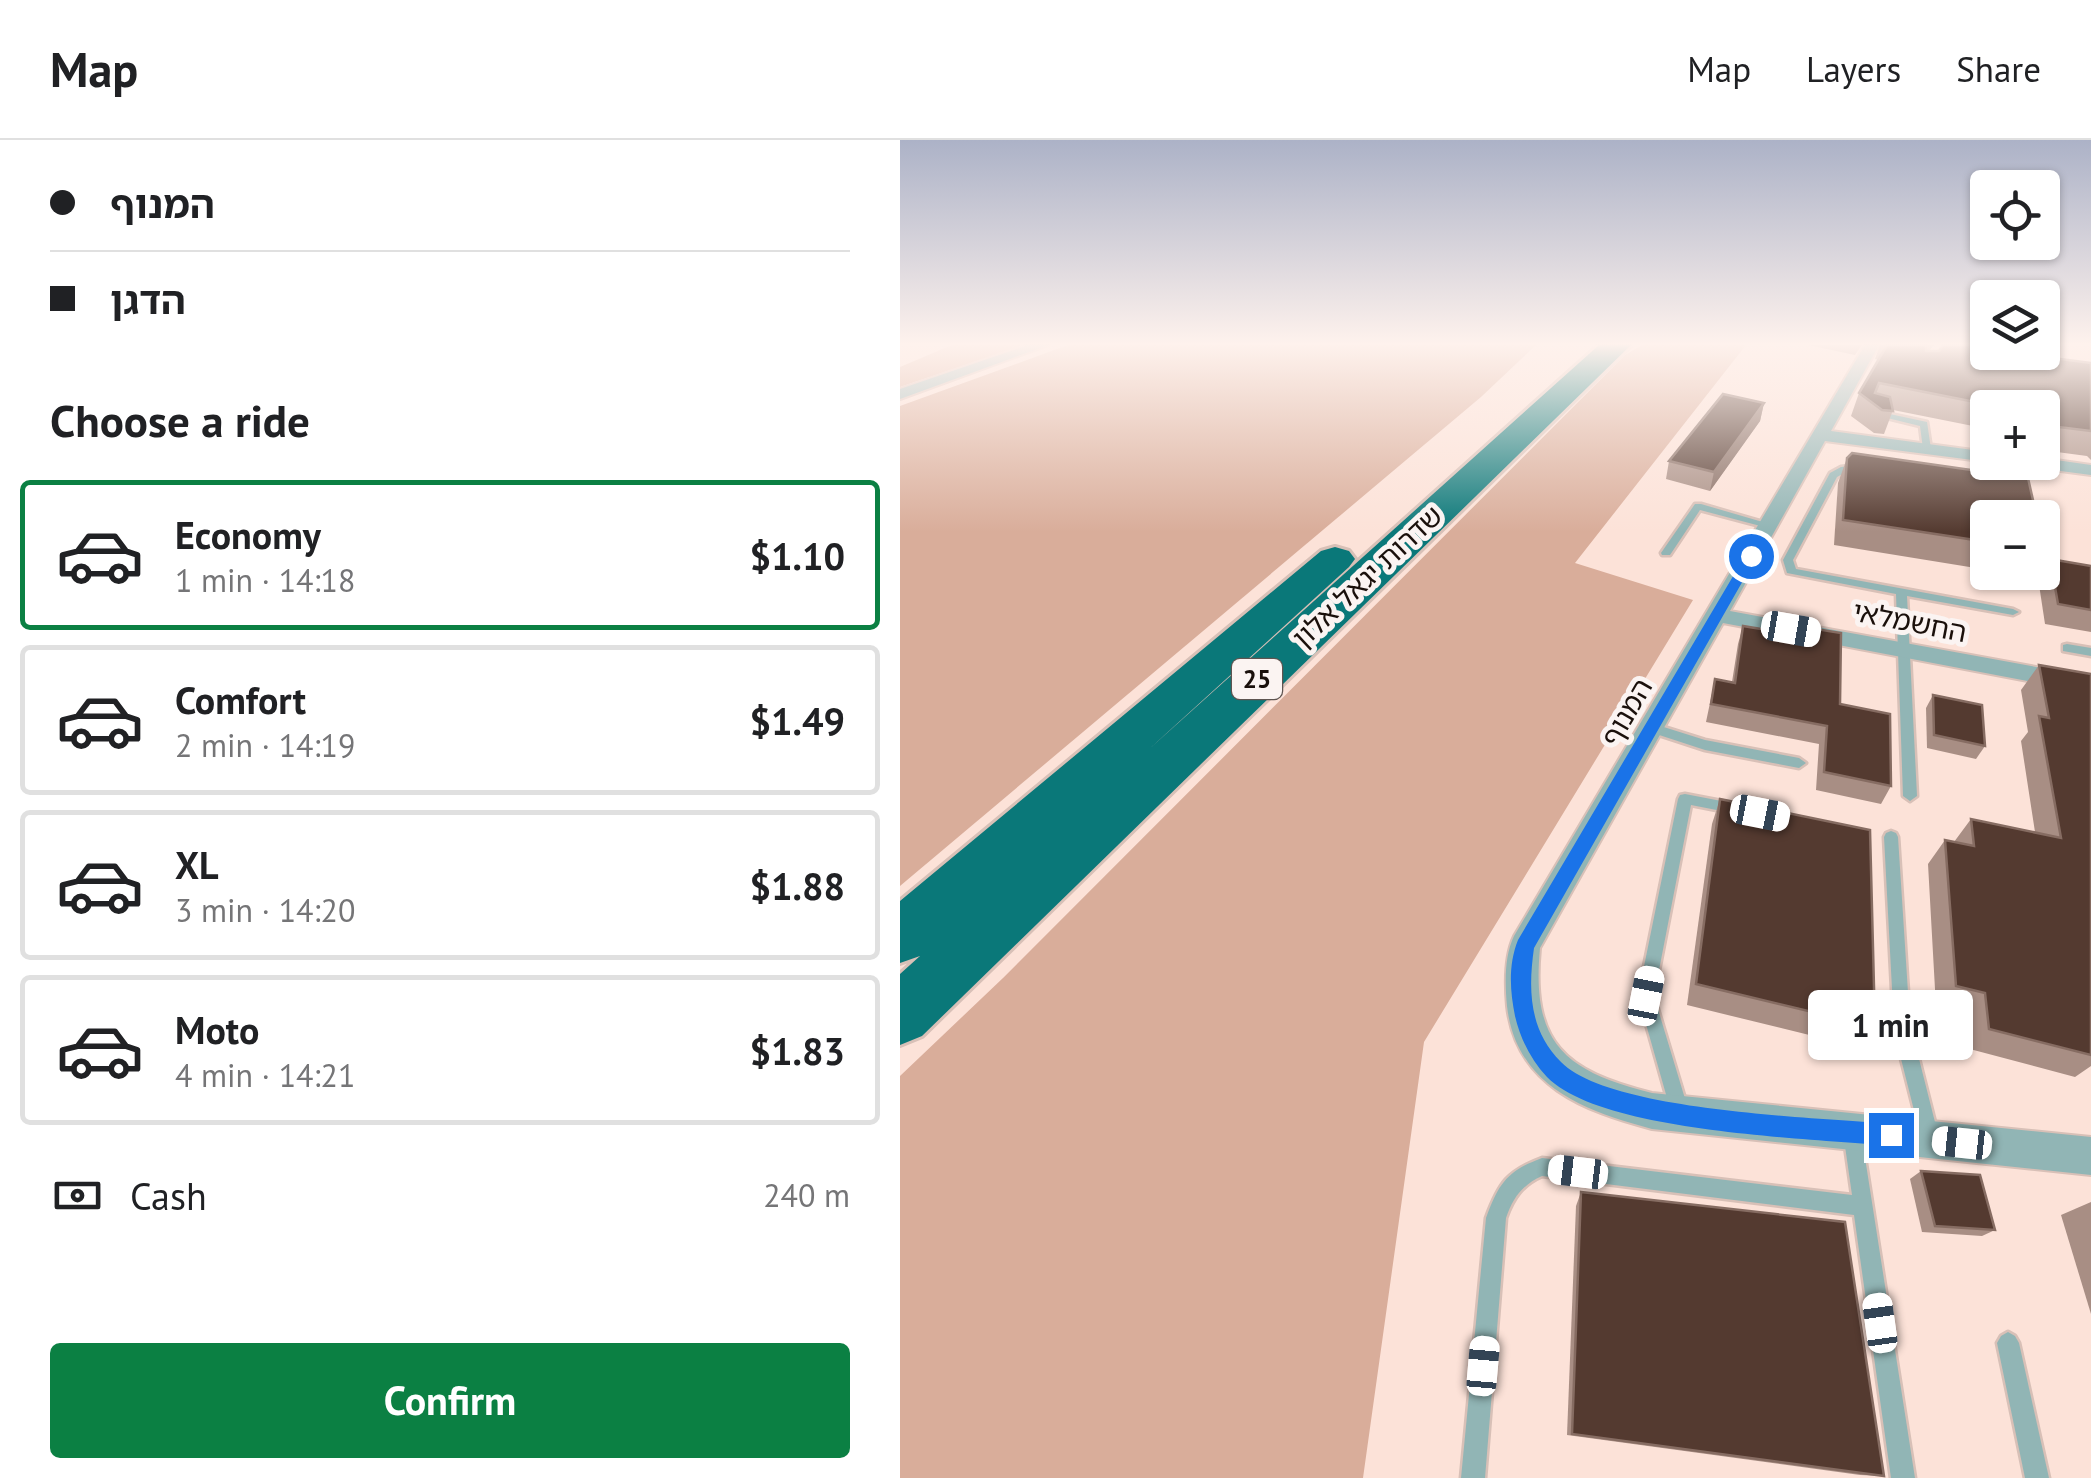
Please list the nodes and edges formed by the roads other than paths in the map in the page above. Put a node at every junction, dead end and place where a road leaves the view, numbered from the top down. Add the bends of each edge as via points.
1 (1509, 407) edge
2 (1545, 407) edge
3 (1835, 407) edge
4 (1873, 412) edge
5 (1819, 435) junction
6 (1928, 449) junction
7 (1970, 455) edge
8 (2060, 466) edge
9 (2091, 470) edge
10 (1877, 471) edge
11 (1768, 526) junction
12 (1666, 553) dead end
13 (1902, 592) junction
14 (2013, 612) dead end
15 (1717, 615) junction
16 (2067, 648) dead end
17 (1902, 650) junction
18 (2091, 653) edge
19 (2091, 685) edge
20 (1651, 728) junction
21 (1799, 763) dead end
22 (1910, 796) dead end
23 (1760, 813) edge
24 (1890, 837) dead end
25 (900, 937) edge
26 (900, 1015) edge
27 (1680, 1114) junction
28 (1852, 1131) junction
29 (1930, 1140) junction
30 (2091, 1156) edge
31 (1863, 1206) junction
32 (2008, 1343) dead end
33 (1473, 1478) edge
34 (1904, 1478) edge
35 (2037, 1478) edge

1 - 25 highway, שדרות יגאל אלון / 25
2 - 26 highway, שדרות יגאל אלון / 25
3 - 5 street, המנוף
4 - 6 lane via 1924,424
5 - 6 street
5 - 11 street, המנוף
6 - 7 street
8 - 9 street
10 - 13 lane via 1844,468 1834,475 1788,560 1791,571
11 - 12 lane via 1698,506
11 - 15 street, המנוף
13 - 14 lane
13 - 17 lane
15 - 17 street, החשמלאי
15 - 20 street, המנוף
16 - 18 lane
17 - 19 street, החשמלאי
17 - 22 lane
20 - 21 lane
20 - 27 street, המנוף via 1525,946 1519,988 1530,1035 1555,1071 1601,1098
23 - 27 lane via 1686,799 1646,996
24 - 29 lane via 1901,1008
27 - 28 street, המנוף
28 - 29 street, המנוף
28 - 31 lane
29 - 30 street, המנוף
31 - 33 lane via 1542,1167 1518,1175 1496,1218
31 - 34 lane
32 - 35 lane

